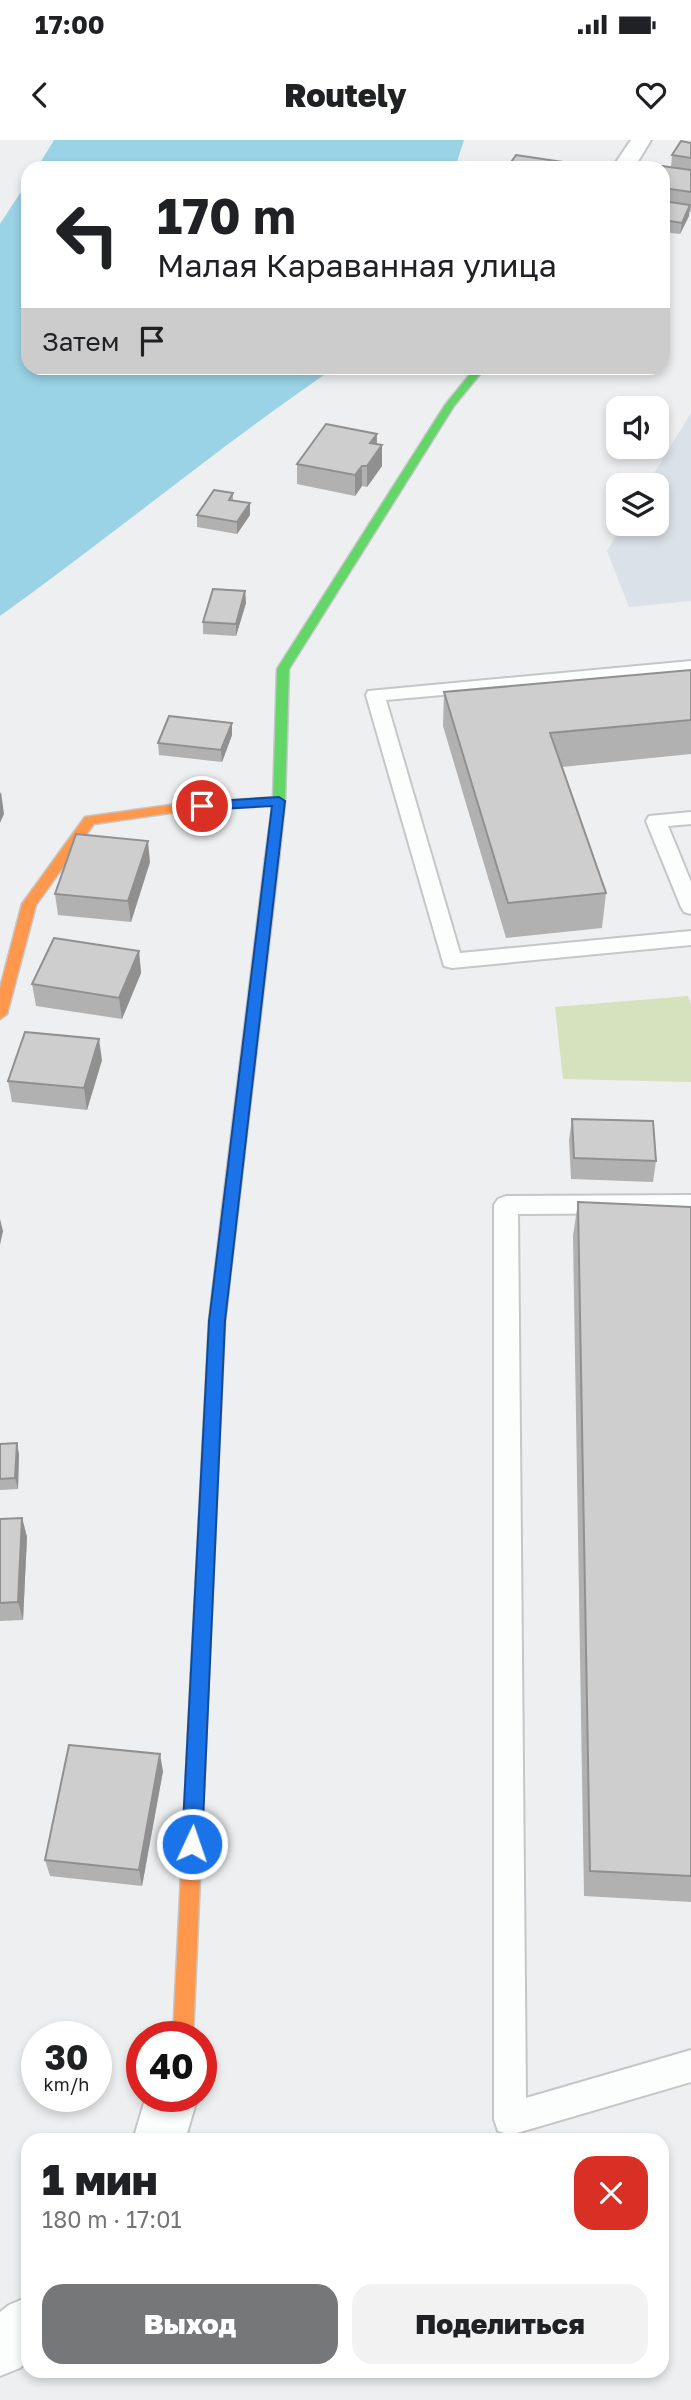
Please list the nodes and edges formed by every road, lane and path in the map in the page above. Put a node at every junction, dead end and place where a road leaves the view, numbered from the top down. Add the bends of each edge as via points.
1 (641, 140) edge
2 (628, 161) edge
3 (474, 375) edge
4 (691, 667) edge
5 (279, 801) junction
6 (691, 818) edge
7 (691, 904) edge
8 (691, 938) edge
9 (0, 1014) edge
10 (691, 1204) edge
11 (184, 2021) edge
12 (691, 2066) edge
13 (167, 2112) edge
14 (161, 2133) edge
15 (21, 2330) edge
16 (0, 2348) edge

1 - 2 street
3 - 5 street via 450,405 283,669
4 - 8 lane via 375,695 452,961
5 - 9 street via 90,820 29,904
5 - 11 street via 217,1321
6 - 7 lane via 656,821
10 - 12 lane via 506,1205 510,2119
13 - 14 street
15 - 16 street

